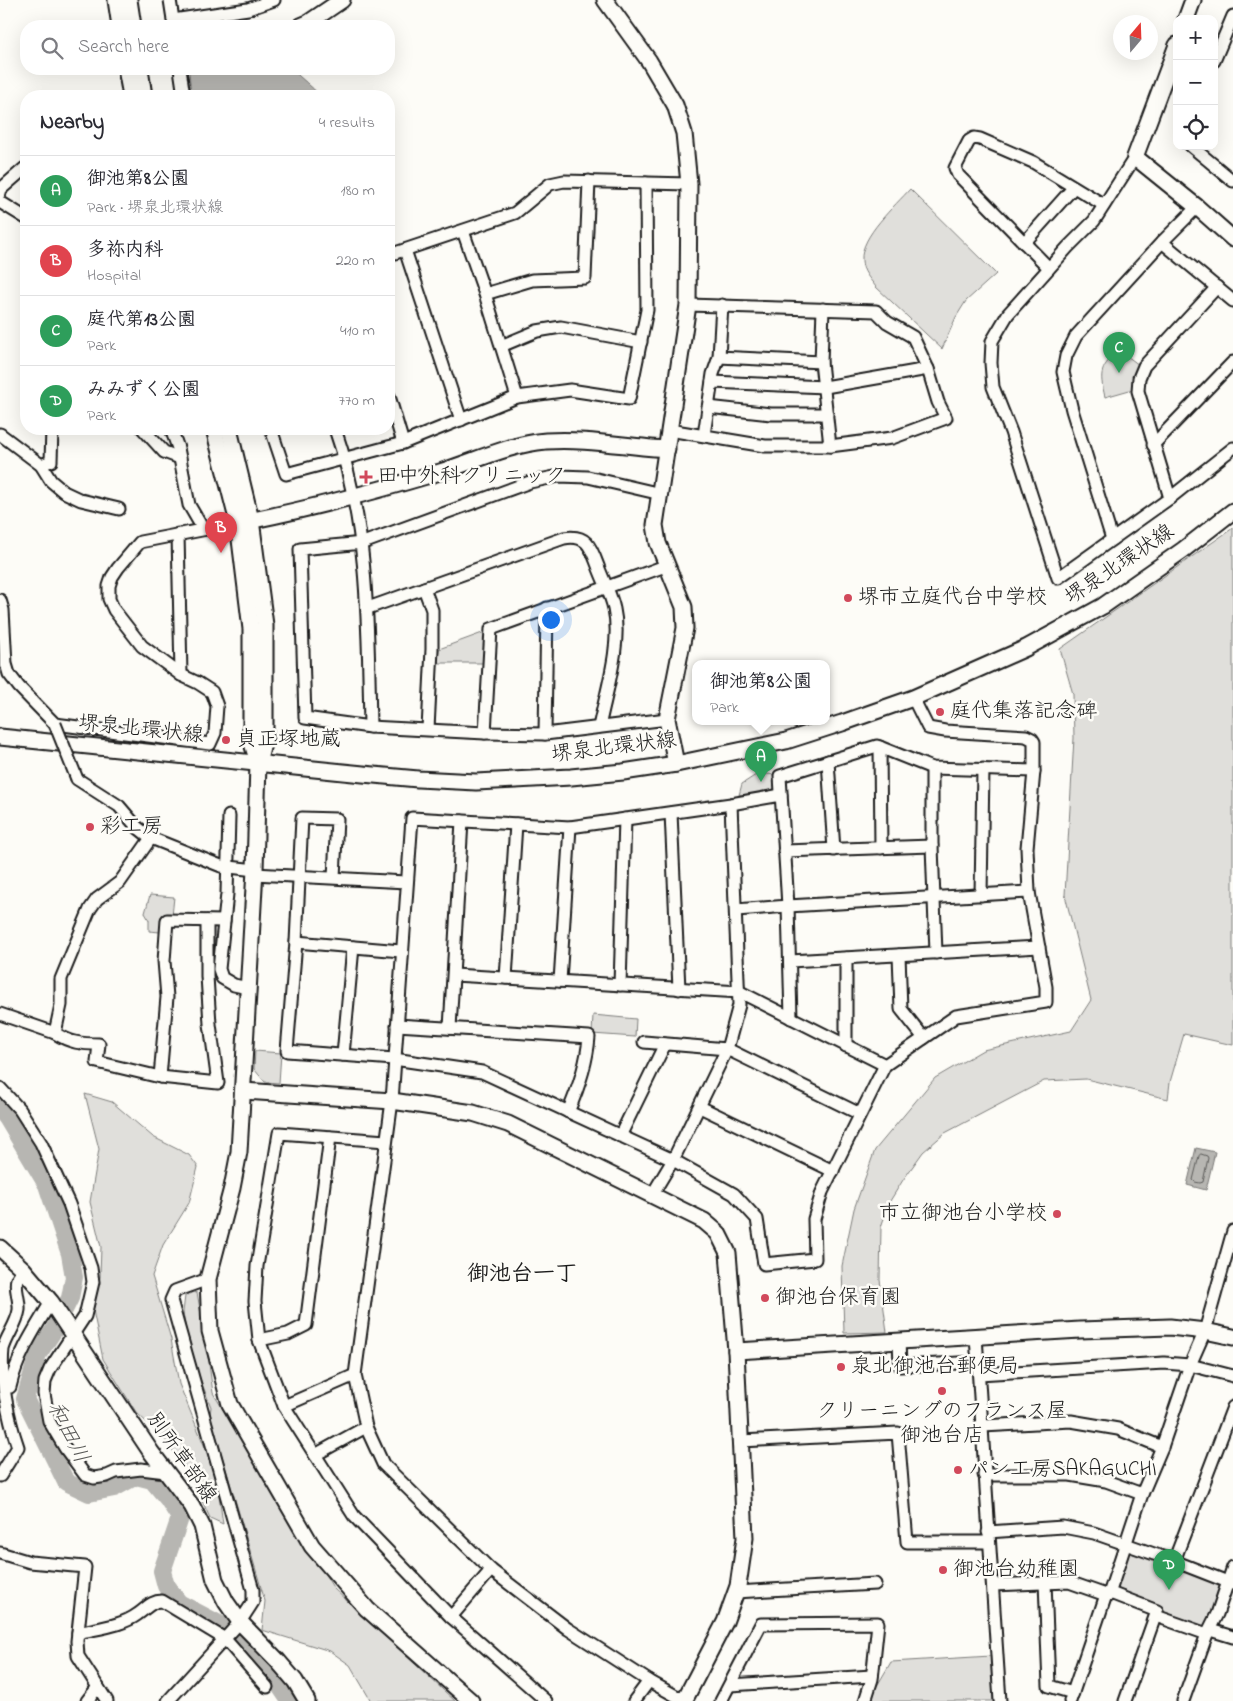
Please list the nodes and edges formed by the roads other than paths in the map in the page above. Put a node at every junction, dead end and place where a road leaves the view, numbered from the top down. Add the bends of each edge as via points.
1 (116, 0) edge
2 (130, 0) edge
3 (170, 0) edge
4 (274, 0) edge
5 (342, 0) edge
6 (605, 0) edge
7 (1193, 0) edge
8 (1187, 15) edge
9 (1233, 16) edge
10 (119, 20) edge
11 (132, 20) edge
12 (173, 20) edge
13 (189, 20) edge
14 (312, 20) edge
15 (1173, 56) edge
16 (1214, 60) edge
17 (127, 75) edge
18 (141, 75) edge
19 (181, 75) edge
20 (130, 90) edge
21 (143, 90) edge
22 (183, 90) edge
23 (1196, 150) edge
24 (1135, 157) junction
25 (20, 172) edge
26 (589, 181) junction
27 (1233, 181) edge
28 (646, 183) junction
29 (689, 184) junction
30 (1074, 187) junction
31 (0, 193) edge
32 (0, 202) edge
33 (1104, 205) junction
34 (1197, 207) junction
35 (20, 214) edge
36 (463, 231) junction
37 (1233, 239) edge
38 (1162, 242) junction
39 (1024, 243) junction
40 (405, 250) junction
41 (395, 253) edge
42 (1049, 268) junction
43 (1217, 287) junction
44 (485, 294) junction
45 (1233, 301) edge
46 (688, 305) junction
47 (722, 305) junction
48 (823, 310) junction
49 (641, 342) junction
50 (501, 346) junction
51 (719, 357) junction
52 (821, 362) junction
53 (1233, 362) edge
54 (928, 369) junction
55 (712, 382) junction
56 (825, 387) junction
57 (517, 397) junction
58 (708, 408) junction
59 (827, 414) junction
60 (395, 416) edge
61 (461, 420) junction
62 (669, 430) junction
63 (0, 434) edge
64 (52, 435) edge
65 (148, 435) edge
66 (173, 435) edge
67 (216, 435) edge
68 (230, 435) edge
69 (273, 435) edge
70 (337, 435) edge
71 (704, 435) junction
72 (403, 443) junction
73 (1154, 445) junction
74 (830, 446) junction
75 (1233, 448) edge
76 (668, 449) junction
77 (180, 458) junction
78 (346, 458) junction
79 (41, 465) junction
80 (660, 494) junction
81 (354, 498) junction
82 (1170, 498) junction
83 (119, 509) dead end
84 (1233, 510) edge
85 (244, 521) junction
86 (203, 530) junction
87 (178, 534) junction
88 (1112, 539) junction
89 (362, 543) junction
90 (668, 564) junction
91 (606, 587) junction
92 (424, 588) junction
93 (0, 600) edge
94 (368, 608) junction
95 (547, 608) junction
96 (181, 675) junction
97 (913, 698) junction
98 (668, 719) junction
99 (55, 724) junction
100 (599, 726) junction
101 (370, 727) junction
102 (428, 729) junction
103 (485, 733) junction
104 (545, 734) junction
105 (0, 737) edge
106 (880, 747) junction
107 (828, 761) junction
108 (258, 763) junction
109 (676, 764) junction
110 (932, 768) junction
111 (983, 769) junction
112 (1034, 771) junction
113 (780, 795) junction
114 (731, 804) junction
115 (671, 813) junction
116 (229, 816) dead end
117 (625, 819) junction
118 (462, 821) junction
119 (516, 824) junction
120 (570, 826) junction
121 (150, 838) junction
122 (932, 846) junction
123 (881, 848) junction
124 (834, 850) junction
125 (784, 851) junction
126 (227, 867) junction
127 (254, 872) junction
128 (334, 877) junction
129 (298, 878) junction
130 (406, 882) junction
131 (1029, 892) junction
132 (981, 895) junction
133 (933, 898) junction
134 (788, 906) junction
135 (736, 910) junction
136 (207, 920) junction
137 (224, 921) junction
138 (296, 942) junction
139 (353, 947) junction
140 (1039, 947) junction
141 (402, 951) junction
142 (936, 953) junction
143 (899, 955) junction
144 (846, 958) junction
145 (790, 961) junction
146 (454, 975) junction
147 (506, 978) junction
148 (560, 981) junction
149 (620, 985) junction
150 (248, 988) junction
151 (679, 989) junction
152 (740, 992) junction
153 (0, 1014) edge
154 (791, 1018) junction
155 (397, 1025) junction
156 (450, 1028) junction
157 (55, 1033) junction
158 (924, 1038) junction
159 (644, 1042) dead end
160 (665, 1044) junction
161 (846, 1046) junction
162 (727, 1049) junction
163 (343, 1055) junction
164 (394, 1059) junction
165 (885, 1065) junction
166 (160, 1077) junction
167 (0, 1088) edge
168 (243, 1091) junction
169 (392, 1101) junction
170 (700, 1107) junction
171 (568, 1112) junction
172 (860, 1114) junction
173 (620, 1136) junction
174 (330, 1137) junction
175 (386, 1141) junction
176 (673, 1160) junction
177 (833, 1171) junction
178 (652, 1195) junction
179 (1233, 1231) edge
180 (0, 1248) edge
181 (24, 1269) junction
182 (208, 1279) junction
183 (52, 1304) junction
184 (1205, 1331) junction
185 (71, 1334) junction
186 (976, 1336) junction
187 (1233, 1337) edge
188 (259, 1340) junction
189 (899, 1340) junction
190 (736, 1351) junction
191 (1190, 1365) junction
192 (978, 1368) junction
193 (355, 1375) junction
194 (1233, 1376) edge
195 (10, 1387) dead end
196 (284, 1406) junction
197 (1233, 1407) edge
198 (983, 1426) junction
199 (366, 1427) junction
200 (741, 1441) junction
201 (1162, 1447) junction
202 (316, 1455) junction
203 (166, 1472) junction
204 (0, 1476) edge
205 (984, 1476) junction
206 (1142, 1494) junction
207 (988, 1537) junction
208 (1126, 1545) junction
209 (0, 1553) edge
210 (1174, 1561) junction
211 (1233, 1567) edge
212 (490, 1570) junction
213 (1045, 1582) junction
214 (1230, 1583) edge
215 (875, 1584) dead end
216 (993, 1585) junction
217 (736, 1592) junction
218 (1108, 1594) junction
219 (1156, 1616) junction
220 (451, 1617) junction
221 (240, 1622) junction
222 (1209, 1632) junction
223 (78, 1633) junction
224 (1233, 1638) edge
225 (225, 1640) junction
226 (872, 1676) junction
227 (649, 1681) junction
228 (730, 1685) junction
229 (98, 1687) junction
230 (267, 1688) dead end
231 (1071, 1697) edge
232 (87, 1701) edge
233 (107, 1701) edge
234 (168, 1701) edge
235 (307, 1701) edge
236 (471, 1701) edge
237 (546, 1701) edge
238 (634, 1701) edge
239 (684, 1701) edge
240 (721, 1701) edge
241 (865, 1701) edge
242 (1000, 1701) edge
243 (1125, 1701) edge
244 (1183, 1701) edge

1 - 10 street
2 - 11 street
3 - 12 street
4 - 13 street via 248,9
5 - 14 street
6 - 29 street via 649,61 675,105 684,133
7 - 8 street
9 - 16 street
15 - 24 street
17 - 20 street
18 - 21 street
19 - 22 street
23 - 27 street
24 - 33 street
24 - 34 street
25 - 31 street
26 - 28 street
26 - 36 street via 550,184 514,212
26 - 44 street via 585,278 532,280
28 - 29 street
28 - 49 street via 647,310
29 - 46 street
30 - 33 street
30 - 39 street
30 - 39 street via 1033,162 980,139 970,141 955,168 958,175
32 - 35 street
33 - 42 street via 1094,221
34 - 37 street
34 - 38 street
36 - 40 street
36 - 44 street
38 - 43 street
38 - 88 street via 1076,336 1066,356 1063,372
39 - 42 street
40 - 41 street
40 - 61 street
42 - 88 street via 1008,314 992,341 993,387 1011,432 1058,578
43 - 45 street
43 - 73 street via 1144,366 1138,390
44 - 50 street
46 - 47 street
46 - 62 street
47 - 48 street
47 - 51 street
48 - 52 street
48 - 54 street via 876,310 887,322 913,337
49 - 50 street via 561,327 537,331
49 - 57 street via 630,399 570,390
50 - 57 street
51 - 52 street
51 - 55 street
52 - 56 street
53 - 73 street
54 - 56 street
54 - 74 street via 946,418 892,438
55 - 56 street
55 - 58 street
56 - 59 street
57 - 61 street
58 - 59 street via 771,414
58 - 71 street
59 - 74 street
60 - 72 street
61 - 72 street
62 - 71 street
62 - 76 street
63 - 79 street
64 - 79 street via 51,461
65 - 77 street via 164,452
66 - 77 street
67 - 85 street
68 - 85 street
69 - 78 street via 286,474
70 - 78 street
71 - 74 street via 765,446
72 - 78 street
73 - 82 street
75 - 82 street
76 - 80 street
76 - 81 street via 591,440 545,441 504,450
77 - 86 street via 189,505
78 - 81 street
79 - 83 street via 51,481 64,492 81,500
80 - 89 street via 588,477 559,476 530,482
80 - 90 street via 656,525 658,543
81 - 85 street
81 - 89 street
82 - 88 street
84 - 97 street, 堺泉北環状線 via 1103,606 1026,648
85 - 86 street
85 - 108 street via 265,625 265,736
86 - 87 street
87 - 96 street
87 - 96 street via 140,542 112,577 109,594 114,610 142,646
89 - 94 street
89 - 101 street via 300,549 306,718
90 - 91 street
90 - 98 street via 684,607 684,628
91 - 92 street via 591,549 584,540 575,536
91 - 95 street
91 - 100 street via 614,609 616,646
92 - 94 street
92 - 102 street via 432,610
93 - 99 street via 9,674
94 - 101 street
95 - 103 street via 491,629
95 - 104 street
96 - 99 street via 198,682 212,692 215,699 215,733 210,744
97 - 109 street, 堺泉北環状線 via 786,741
97 - 112 street via 928,728 1032,739
98 - 100 street
98 - 109 street
99 - 121 street, bridge via 77,779 119,806
100 - 104 street
101 - 102 street
102 - 103 street
103 - 104 street
105 - 108 street, 堺泉北環状線
106 - 107 street
106 - 110 street
106 - 123 street
107 - 113 street via 780,776
107 - 124 street
108 - 109 street, 堺泉北環状線 via 476,782 571,777
108 - 127 street
110 - 111 street
110 - 122 street
111 - 112 street
111 - 132 street
112 - 131 street via 1027,848
113 - 114 street
113 - 125 street
114 - 115 street
114 - 135 street
115 - 117 street
115 - 151 street
116 - 126 street
117 - 120 street
117 - 149 street
118 - 119 street
118 - 130 street via 412,818
118 - 146 street
119 - 120 street
119 - 147 street
120 - 148 street
121 - 126 street
121 - 157 street via 120,882 97,899 90,909 61,979 61,1005
122 - 123 street
122 - 133 street
123 - 124 street
124 - 125 street
125 - 134 street
126 - 127 street
126 - 137 street
127 - 129 street
127 - 150 street
128 - 129 street
128 - 129 street via 337,819 302,818
128 - 130 street
129 - 138 street
130 - 141 street
131 - 132 street
131 - 140 street
132 - 133 street
133 - 134 street
133 - 142 street
134 - 135 street
134 - 145 street
135 - 152 street
136 - 137 street
136 - 166 street via 167,920 164,960 168,997
136 - 166 street via 210,1024 218,1083
137 - 150 street via 219,973 234,985
138 - 139 street
138 - 163 street via 288,1051
139 - 141 street
139 - 163 street
140 - 142 street
140 - 158 street via 1046,1002 956,1016
141 - 155 street
142 - 143 street
143 - 144 street
143 - 158 street via 901,1010
144 - 145 street
144 - 161 street
145 - 154 street
146 - 147 street
146 - 156 street
147 - 148 street
148 - 149 street
149 - 151 street
150 - 168 street
151 - 152 street
152 - 154 street
152 - 162 street
153 - 157 street
154 - 161 street
155 - 156 street
155 - 164 street
156 - 171 street via 589,1037 581,1080
157 - 166 street via 75,1043 99,1044 97,1062
158 - 165 street
159 - 160 street
160 - 162 street
160 - 173 street
161 - 165 street
162 - 170 street
162 - 172 street
163 - 164 street
164 - 169 street
164 - 171 street via 482,1072
165 - 172 street
167 - 185 street via 20,1110 41,1143 69,1204 91,1268 93,1282 85,1316
168 - 169 street
168 - 182 street via 232,1188
169 - 175 street
169 - 178 street via 472,1113 508,1124
170 - 176 street
170 - 177 street
171 - 173 street
172 - 177 street
173 - 176 street
174 - 175 street
174 - 188 street via 306,1325 288,1334
174 - 188 street via 279,1133 257,1266 255,1301
175 - 193 street
176 - 177 street via 734,1194 757,1219 764,1264 815,1259 814,1219
176 - 178 street
178 - 190 street via 704,1221 718,1233 728,1254
179 - 184 street
180 - 181 street, 別所草部線
181 - 183 street, 別所草部線
181 - 204 street via 17,1279 19,1308 2,1352 1,1376 8,1417 18,1447
182 - 221 street via 174,1291 171,1300 253,1590 253,1602
182 - 236 street via 210,1331 230,1404 312,1546 367,1609
183 - 185 street, 別所草部線
183 - 195 street via 22,1352
184 - 186 street via 1170,1327
184 - 187 street
184 - 191 street
185 - 203 street, 別所草部線
185 - 203 street via 50,1369 44,1388 50,1422 65,1448 85,1475 94,1478 141,1469
186 - 189 street
186 - 192 street
188 - 196 street
189 - 190 street
189 - 192 street via 900,1366
190 - 200 street
191 - 192 street
191 - 194 street
191 - 201 street
192 - 198 street
193 - 196 street
193 - 199 street
196 - 202 street
197 - 210 street
198 - 201 street via 1071,1421 1118,1429
198 - 205 street
199 - 202 street
199 - 212 street via 384,1464
200 - 207 street via 898,1433 907,1542
200 - 217 street via 745,1538
201 - 206 street
202 - 220 street via 354,1516
203 - 221 street, 別所草部線 via 192,1506 202,1526 215,1580
205 - 206 street via 1070,1475 1106,1481
205 - 207 street
206 - 208 street
207 - 208 street via 1063,1527 1094,1533
207 - 216 street
208 - 210 street
208 - 218 street
209 - 223 street via 30,1562 85,1567
210 - 214 street
211 - 214 street
212 - 220 street
212 - 227 street via 568,1629
213 - 216 street
213 - 218 street via 1069,1582
213 - 231 street via 1050,1686
214 - 222 street
215 - 217 street
216 - 242 street
217 - 239 street via 725,1622
218 - 219 street via 1157,1611
218 - 231 street
219 - 222 street
219 - 243 street
220 - 237 street
221 - 225 street
221 - 235 street, 別所草部線 via 295,1681
222 - 224 street
222 - 244 street
223 - 225 street via 120,1623 137,1615 154,1601 162,1601
223 - 229 street via 78,1656
225 - 230 street
225 - 234 street
226 - 228 street
226 - 228 street via 878,1623 761,1624
226 - 241 street
227 - 238 street
227 - 239 street
228 - 240 street
229 - 232 street
229 - 233 street

